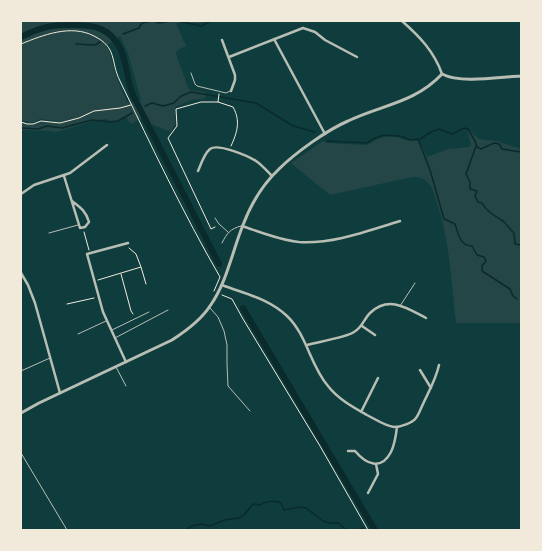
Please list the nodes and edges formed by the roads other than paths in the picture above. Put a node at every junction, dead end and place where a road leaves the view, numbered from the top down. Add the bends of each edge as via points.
1 (402, 21) edge
2 (274, 39) junction
3 (222, 40) dead end
4 (229, 56) junction
5 (357, 57) dead end
6 (192, 73) dead end
7 (442, 74) junction
8 (521, 76) edge
9 (231, 91) joint
10 (325, 134) junction
11 (107, 145) dead end
12 (198, 171) dead end
13 (64, 176) junction
14 (272, 176) junction
15 (21, 194) edge
16 (72, 201) junction
17 (215, 218) dead end
18 (400, 221) dead end
19 (79, 225) junction
20 (242, 226) junction
21 (228, 232) junction
22 (49, 233) dead end
23 (127, 243) road end
24 (222, 243) dead end
25 (21, 273) edge
26 (415, 283) dead end
27 (222, 285) junction
28 (400, 306) junction
29 (210, 307) junction
30 (168, 310) dead end
31 (149, 312) dead end
32 (426, 318) dead end
33 (106, 320) junction
34 (362, 326) junction
35 (111, 330) junction
36 (78, 334) dead end
37 (375, 334) dead end
38 (114, 338) junction
39 (307, 346) junction
40 (50, 358) junction
41 (126, 362) junction
42 (439, 365) dead end
43 (116, 367) junction
44 (420, 370) dead end
45 (21, 371) edge
46 (378, 378) dead end
47 (126, 386) dead end
48 (431, 388) junction
49 (60, 393) junction
50 (250, 411) dead end
51 (361, 412) junction
52 (21, 413) edge
53 (396, 427) junction
54 (348, 451) dead end
55 (21, 454) edge
56 (376, 464) junction
57 (368, 493) dead end
58 (67, 530) edge

1 - 7 street via 434,54
2 - 4 street
2 - 5 street via 303,28 315,32
2 - 10 street
3 - 4 street
4 - 9 street via 235,74
6 - 9 lane via 197,86 226,93
7 - 8 street via 449,78 479,79
7 - 10 street via 415,96 349,120
10 - 14 street via 288,160
11 - 13 street
12 - 14 street via 206,154 216,147 255,161
13 - 15 street via 34,185
13 - 16 street
14 - 20 street
16 - 19 street
16 - 19 street via 88,216 89,222 80,228
17 - 21 lane
18 - 20 street via 320,242 297,242
19 - 22 lane
20 - 21 lane
20 - 27 street
21 - 24 lane
23 - 33 street via 87,254
25 - 40 street via 35,303
26 - 28 lane
27 - 29 street
27 - 39 street via 274,305 298,329
28 - 32 street
28 - 34 street via 380,305 369,314
29 - 41 street via 172,340
29 - 50 lane via 224,331 228,386
30 - 38 lane
31 - 35 lane
33 - 35 street
33 - 36 lane
34 - 37 street
34 - 39 street via 352,334
35 - 38 street
38 - 41 street
39 - 51 street via 327,386
40 - 45 lane
40 - 49 street
41 - 43 street
42 - 48 street
43 - 47 lane
43 - 49 street
44 - 48 street
46 - 51 street
48 - 53 street via 416,418
49 - 52 street
51 - 53 street
53 - 56 street via 391,453
54 - 56 street via 355,451 369,464
55 - 58 lane
56 - 57 street via 378,474

